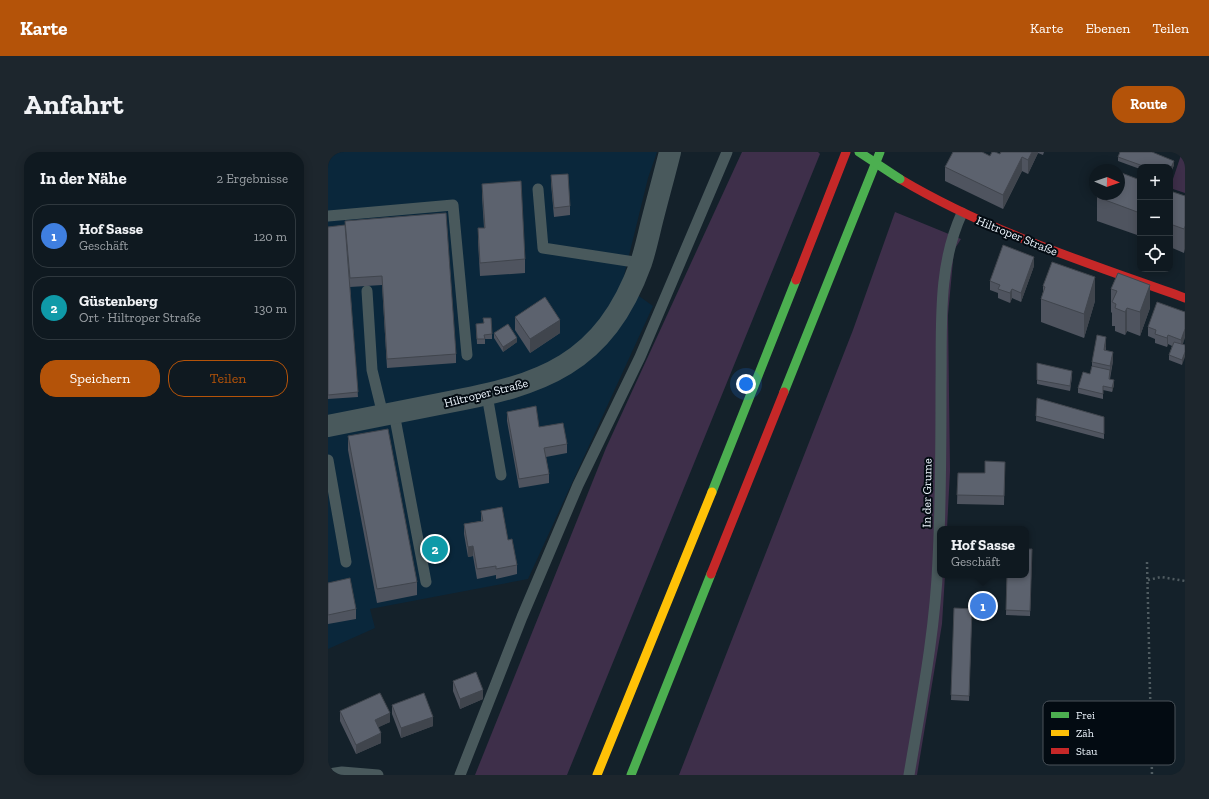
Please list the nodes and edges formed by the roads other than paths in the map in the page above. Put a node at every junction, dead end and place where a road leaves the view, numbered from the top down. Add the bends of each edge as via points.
1 (670, 152) edge
2 (727, 152) edge
3 (846, 152) edge
4 (859, 152) edge
5 (880, 152) edge
6 (538, 189) dead end
7 (962, 213) junction
8 (328, 216) edge
9 (641, 263) junction
10 (367, 292) dead end
11 (1185, 298) edge
12 (468, 356) dead end
13 (487, 396) junction
14 (389, 414) junction
15 (328, 426) edge
16 (328, 460) edge
17 (501, 475) dead end
18 (939, 526) edge
19 (346, 562) dead end
20 (937, 570) edge
21 (426, 582) dead end
22 (328, 774) edge
23 (378, 775) edge
24 (460, 775) edge
25 (597, 775) edge
26 (631, 775) edge
27 (909, 775) edge

1 - 9 street, Hiltroper Straße
2 - 24 lane via 640,356 578,485 525,609
3 - 25 main road via 694,539
4 - 7 main road, Hiltroper Straße, bridge via 900,179
5 - 26 main road
6 - 9 lane via 543,248
7 - 11 main road, Hiltroper Straße via 1015,237
7 - 18 lane, In der Grume via 948,248 945,265
8 - 12 lane via 453,205
9 - 13 street, Hiltroper Straße via 614,317 594,342 575,359 539,380
10 - 14 lane via 372,370
13 - 14 street, Hiltroper Straße
13 - 17 lane
14 - 15 street, Hiltroper Straße
14 - 21 lane
16 - 19 lane
20 - 27 lane, In der Grume via 934,631
22 - 23 lane via 342,772

